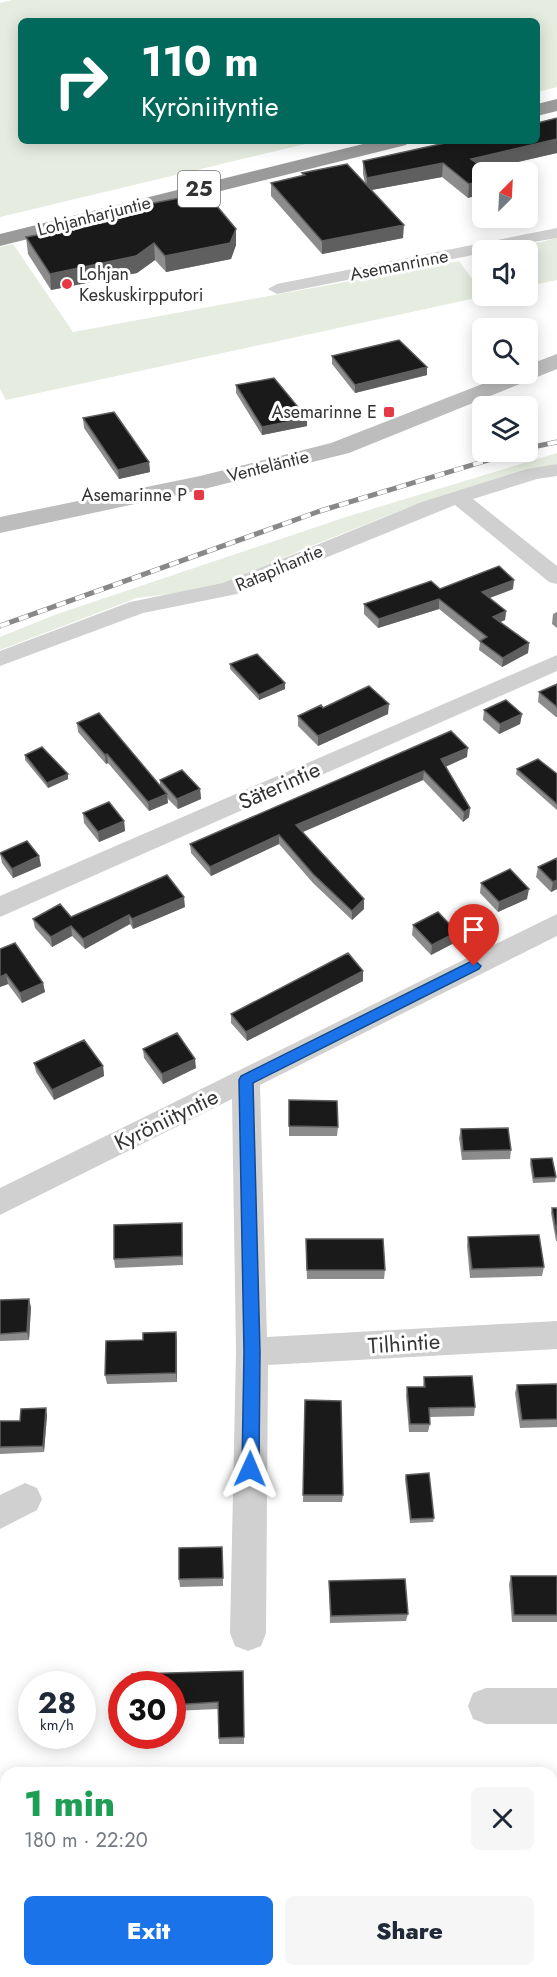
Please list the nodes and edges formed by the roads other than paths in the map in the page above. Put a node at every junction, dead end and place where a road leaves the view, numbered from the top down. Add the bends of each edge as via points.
1 (557, 94) edge
2 (540, 98) edge
3 (557, 105) edge
4 (540, 109) edge
5 (330, 144) edge
6 (387, 144) edge
7 (0, 226) edge
8 (557, 232) edge
9 (0, 240) edge
10 (277, 289) dead end
11 (557, 361) edge
12 (538, 369) edge
13 (500, 384) edge
14 (557, 470) edge
15 (458, 497) junction
16 (0, 525) edge
17 (557, 577) edge
18 (0, 659) edge
19 (557, 662) edge
20 (0, 907) edge
21 (557, 924) edge
22 (246, 1080) junction
23 (0, 1202) edge
24 (557, 1335) edge
25 (252, 1352) junction
26 (248, 1633) dead end
27 (486, 1706) dead end
28 (557, 1706) edge

1 - 2 highway
3 - 4 highway
5 - 7 highway, Lohjanharjuntie / 25
6 - 9 highway, Lohjanharjuntie / 25
8 - 10 street, Asemanrinne
11 - 12 street, Venteläntie
13 - 16 street, Venteläntie via 340,447 200,483
14 - 15 street, Ratapihantie via 534,473
15 - 17 street
15 - 18 street, Ratapihantie via 370,529 229,589 138,607
19 - 20 street, Säterintie
21 - 22 street, Kyröniityntie
22 - 23 street, Kyröniityntie
22 - 25 street
24 - 25 street, Tilhintie
25 - 26 street
27 - 28 street

